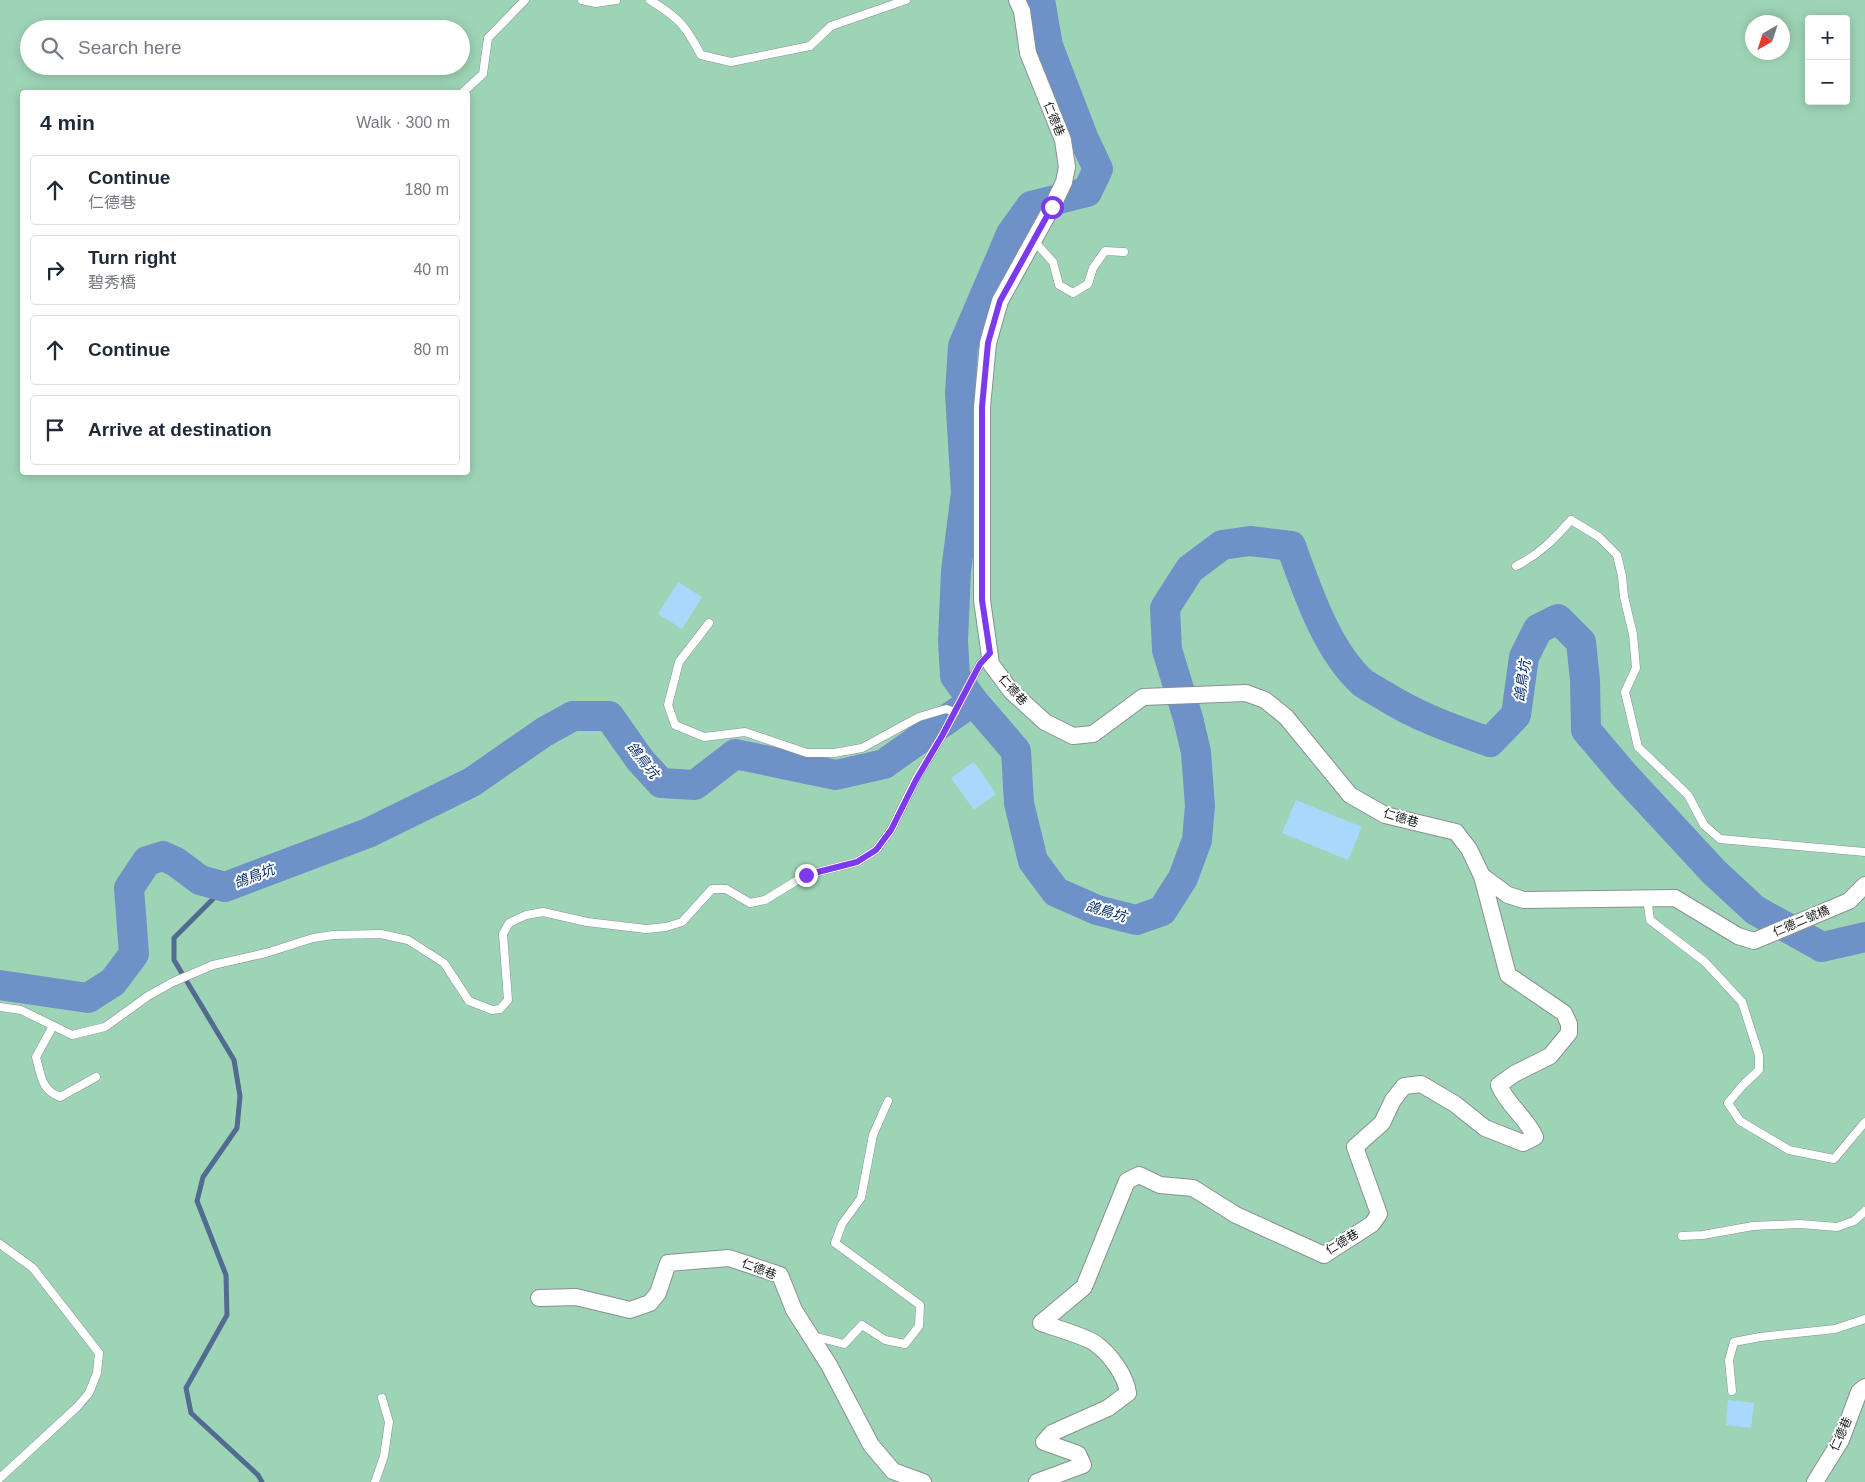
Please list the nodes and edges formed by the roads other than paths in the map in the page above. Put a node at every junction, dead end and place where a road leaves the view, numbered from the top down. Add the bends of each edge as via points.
1 (525, 0) edge
2 (582, 0) edge
3 (616, 0) edge
4 (650, 0) edge
5 (906, 0) edge
6 (1017, 0) edge
7 (465, 90) edge
8 (1034, 241) junction
9 (1124, 252) dead end
10 (1516, 566) dead end
11 (709, 623) dead end
12 (985, 659) junction
13 (955, 712) junction
14 (1865, 852) edge
15 (1482, 876) junction
16 (1865, 885) edge
17 (1647, 898) junction
18 (1754, 942) joint
19 (0, 1007) edge
20 (53, 1026) junction
21 (96, 1077) dead end
22 (888, 1101) dead end
23 (1865, 1122) edge
24 (1865, 1211) edge
25 (1682, 1236) dead end
26 (0, 1244) edge
27 (539, 1298) dead end
28 (1865, 1319) edge
29 (811, 1336) junction
30 (1865, 1387) edge
31 (1732, 1391) dead end
32 (382, 1398) dead end
33 (0, 1478) edge
34 (375, 1482) edge
35 (923, 1482) edge
36 (1037, 1482) edge
37 (1815, 1482) edge

1 - 7 lane via 488,38 483,74
2 - 3 lane via 596,3
4 - 5 lane via 673,14 689,32 701,55 731,62 810,46 831,26
6 - 8 street, 仁德巷 via 1022,11 1028,53 1063,140 1067,167 1064,182
8 - 9 lane via 1053,262 1059,285 1073,293 1088,284 1093,268 1106,251
8 - 12 street, 仁德巷 via 1000,301 988,343 982,407
10 - 14 lane via 1533,558 1571,520 1599,537 1617,555 1633,634 1636,668 1625,692 1638,747 1688,795 1704,825 1720,839
11 - 13 lane via 679,662 668,705 675,725 704,737 745,732 807,753 834,753 862,748 919,717 946,709
12 - 13 lane
12 - 15 street, 仁德巷 via 1011,691 1045,722 1074,736 1093,734 1143,697 1246,693 1265,700 1286,717 1350,795 1385,815 1456,832 1470,849
13 - 20 lane via 891,830 876,850 857,862 806,875 765,900 750,902 726,889 712,889 682,922 666,928 587,922 543,912 509,922 504,934 508,1000 500,1009 492,1010 469,1001 444,964 408,940 381,934 333,935 213,965 148,996 105,1027 72,1035
15 - 17 street, 仁德巷 via 1508,895 1524,900
15 - 36 street, 仁德巷 via 1508,976 1564,1013 1569,1024 1569,1032 1550,1056 1499,1085 1535,1137 1523,1143 1485,1128 1455,1104 1420,1084 1404,1086 1382,1123 1355,1147 1380,1214 1372,1224 1324,1255 1236,1215 1193,1188 1160,1185 1139,1175 1127,1181 1084,1287 1041,1322 1096,1343 1122,1373 1128,1393 1108,1408 1052,1432 1044,1442 1078,1454 1083,1466
16 - 18 street, 仁德二號橋 via 1849,901
17 - 18 street, 仁德巷 via 1675,898 1738,936
17 - 23 lane via 1650,920 1705,962 1742,1002 1759,1055 1759,1070 1728,1103 1740,1121 1789,1150 1834,1159
19 - 20 lane via 21,1010
20 - 21 lane via 36,1057 43,1083 50,1093 60,1097
22 - 29 lane via 873,1135 861,1198 842,1224 836,1243 920,1305 919,1326 905,1344 885,1340 862,1326 844,1344
24 - 25 lane via 1854,1221 1837,1227 1800,1224 1753,1226
26 - 33 lane via 33,1268 99,1353 90,1393
27 - 29 street, 仁德巷 via 576,1297 630,1310 650,1302 658,1293 668,1263 729,1258 780,1275 794,1310
28 - 31 lane via 1836,1329 1734,1342 1729,1360
29 - 35 street, 仁德巷 via 871,1446 893,1471
30 - 37 street, 仁德巷 via 1858,1392 1841,1440
32 - 34 lane via 389,1422 384,1456

